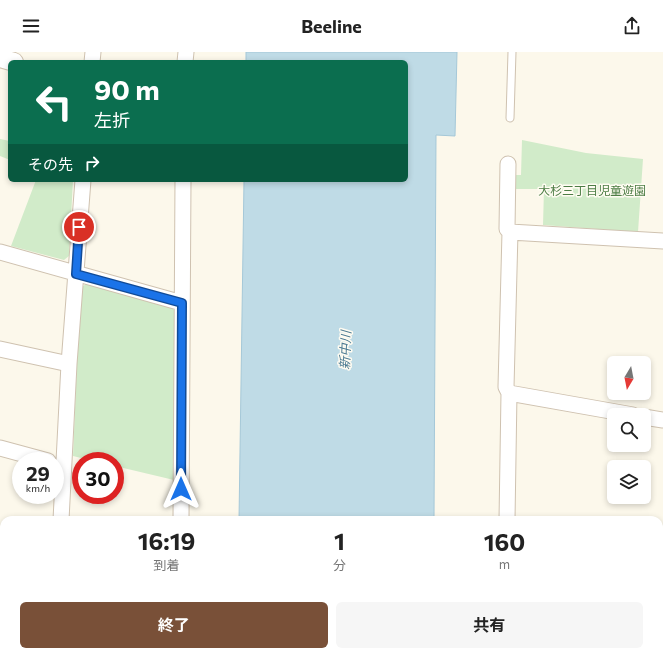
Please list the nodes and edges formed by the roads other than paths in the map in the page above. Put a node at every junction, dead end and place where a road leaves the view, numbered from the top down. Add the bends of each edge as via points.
1 (512, 52) edge
2 (510, 118) dead end
3 (508, 164) dead end
4 (83, 182) edge
5 (183, 182) edge
6 (510, 232) junction
7 (663, 241) edge
8 (0, 252) edge
9 (76, 274) junction
10 (182, 303) junction
11 (0, 349) edge
12 (69, 364) junction
13 (509, 393) junction
14 (607, 410) edge
15 (651, 418) edge
16 (663, 420) edge
17 (0, 448) edge
18 (15, 452) edge
19 (60, 452) edge
20 (60, 504) edge
21 (61, 516) edge
22 (181, 516) edge
23 (507, 516) edge

1 - 2 lane
3 - 6 street via 507,229
4 - 9 street
5 - 10 street
6 - 7 street
6 - 13 street via 506,387
8 - 9 street
9 - 10 street
9 - 12 street
10 - 22 street
11 - 12 street
12 - 19 street
13 - 14 street
13 - 23 street
15 - 16 street
17 - 18 street
20 - 21 street

